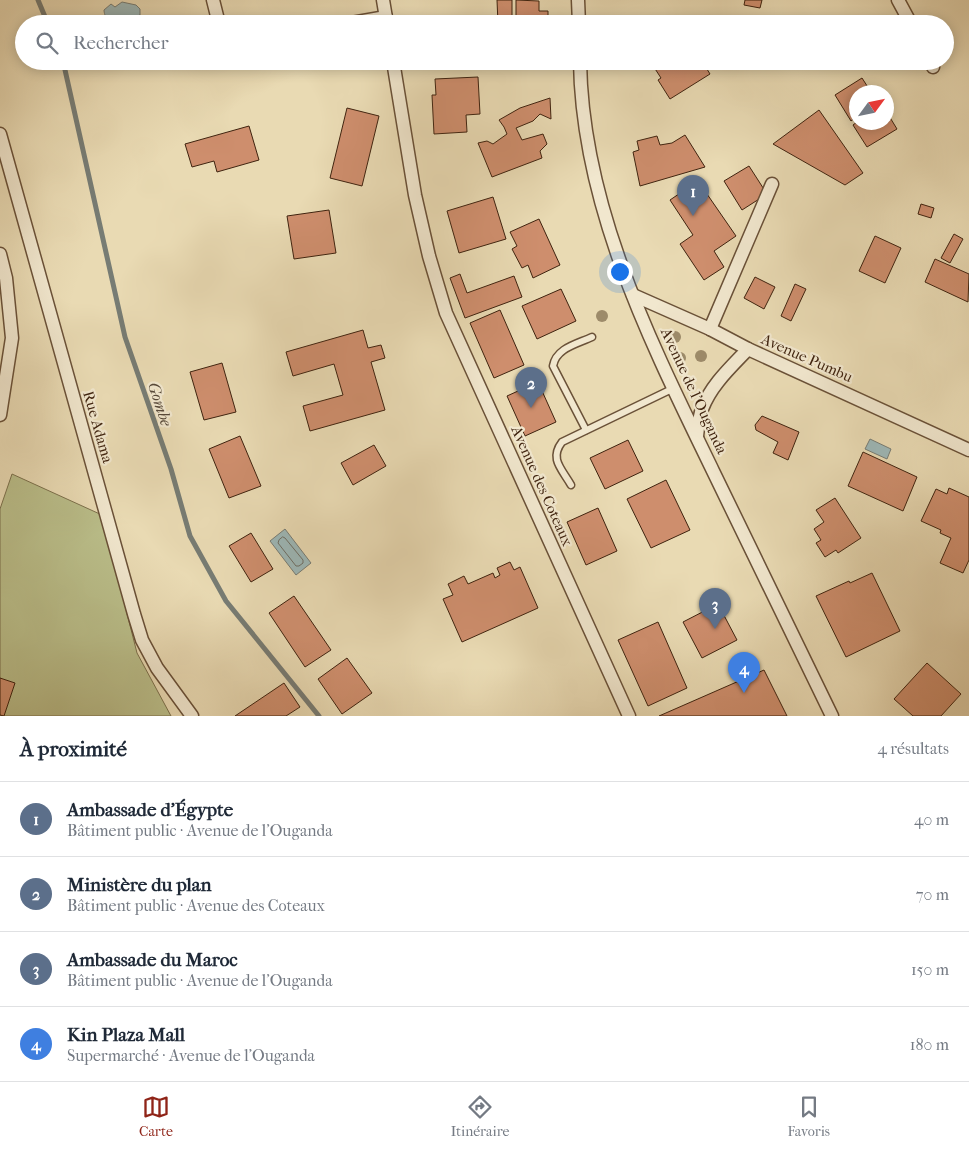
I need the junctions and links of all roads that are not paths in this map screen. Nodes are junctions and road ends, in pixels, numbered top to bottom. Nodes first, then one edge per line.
1 (213, 0) edge
2 (383, 0) edge
3 (578, 0) edge
4 (898, 0) edge
5 (217, 15) edge
6 (385, 15) edge
7 (579, 15) edge
8 (906, 15) edge
9 (394, 70) edge
10 (581, 70) edge
11 (0, 134) edge
12 (772, 184) dead end
13 (0, 254) edge
14 (633, 296) junction
15 (710, 329) junction
16 (592, 337) dead end
17 (748, 349) junction
18 (674, 388) junction
19 (0, 415) edge
20 (586, 430) junction
21 (697, 436) junction
22 (969, 450) edge
23 (572, 485) dead end
24 (192, 716) edge
25 (629, 716) edge
26 (832, 716) edge

1 - 5 street
2 - 6 street
3 - 7 street
4 - 8 street
9 - 25 street, Avenue des Coteaux
10 - 14 street, Avenue de l’Ouganda
11 - 24 street, Rue Adama
12 - 15 street
13 - 19 street
14 - 15 street, Avenue Pumbu
14 - 18 street, Avenue de l’Ouganda
15 - 17 street, Avenue Pumbu
16 - 20 lane
17 - 21 street
17 - 22 street, Avenue Pumbu
18 - 20 lane
18 - 21 street, Avenue de l’Ouganda
20 - 23 lane
21 - 26 street, Avenue de l’Ouganda

